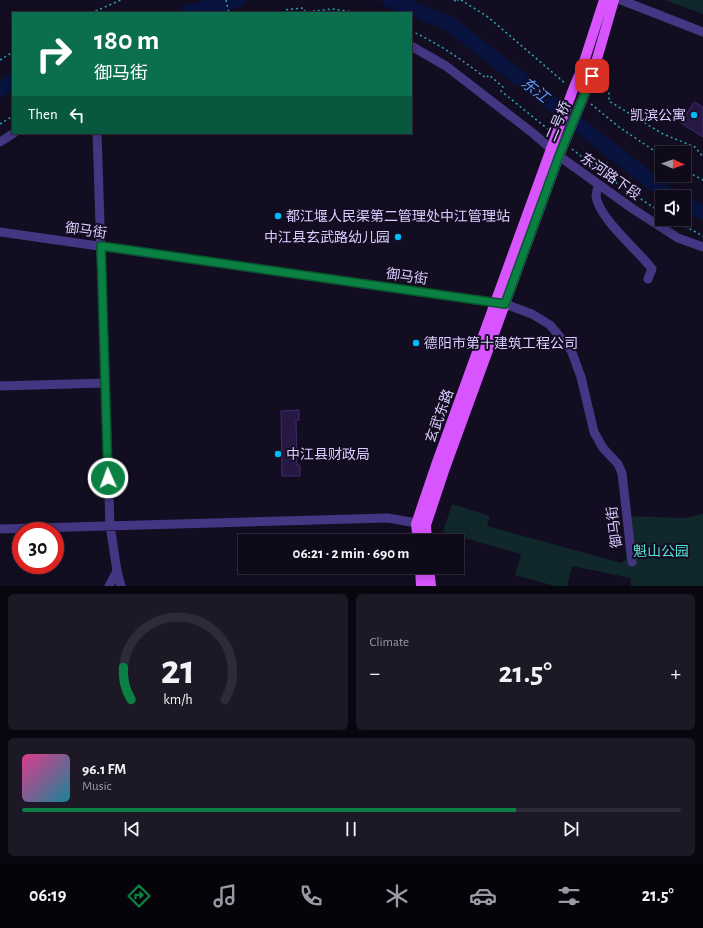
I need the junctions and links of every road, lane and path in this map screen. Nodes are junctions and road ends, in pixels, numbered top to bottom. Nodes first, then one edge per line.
1 (121, 0) edge
2 (226, 0) edge
3 (454, 0) edge
4 (458, 0) edge
5 (462, 0) edge
6 (604, 0) edge
7 (614, 0) edge
8 (621, 0) edge
9 (93, 12) edge
10 (229, 12) edge
11 (284, 12) edge
12 (305, 12) edge
13 (305, 12) edge
14 (353, 12) edge
15 (412, 32) edge
16 (703, 32) edge
17 (412, 47) edge
18 (12, 53) edge
19 (0, 60) edge
20 (592, 75) junction
21 (570, 87) dead end
22 (588, 102) dead end
23 (12, 117) edge
24 (0, 124) edge
25 (550, 131) dead end
26 (12, 134) edge
27 (97, 134) edge
28 (0, 142) edge
29 (569, 146) dead end
30 (655, 151) edge
31 (555, 152) junction
32 (703, 157) edge
33 (691, 174) edge
34 (703, 180) edge
35 (598, 184) junction
36 (655, 208) edge
37 (685, 226) edge
38 (0, 232) edge
39 (703, 236) edge
40 (101, 246) junction
41 (703, 248) edge
42 (648, 279) dead end
43 (501, 303) junction
44 (105, 383) junction
45 (0, 386) edge
46 (421, 524) junction
47 (110, 525) junction
48 (0, 529) edge
49 (419, 534) edge
50 (425, 534) edge
51 (632, 562) dead end
52 (117, 570) junction
53 (420, 574) edge
54 (430, 574) edge
55 (109, 586) edge
56 (121, 586) edge
57 (421, 586) edge
58 (431, 586) edge

1 - 9 path
2 - 10 path
3 - 4 path
5 - 21 path
6 - 31 main road, 二号桥, bridge
7 - 20 main road, 二号桥
8 - 16 street
11 - 12 path
13 - 14 path
15 - 25 path
17 - 31 street, 东河路下段
18 - 19 path
20 - 31 main road, 二号桥, bridge
20 - 32 path
22 - 30 path
23 - 24 path
26 - 28 street
27 - 40 street
29 - 36 path
31 - 35 street, 东河路下段
31 - 43 main road, 玄武东路
33 - 34 path
35 - 41 street, 东河路下段
35 - 42 street
37 - 39 path
38 - 40 street, 御马街
40 - 43 street, 御马街
40 - 44 street
43 - 46 main road, 玄武东路
43 - 51 street, 御马街
44 - 45 street
44 - 47 street
46 - 47 street
46 - 49 main road, 玄武东路
46 - 50 main road, 玄武东路
47 - 48 street
47 - 52 street
52 - 55 street
52 - 56 street
53 - 57 main road
54 - 58 main road

